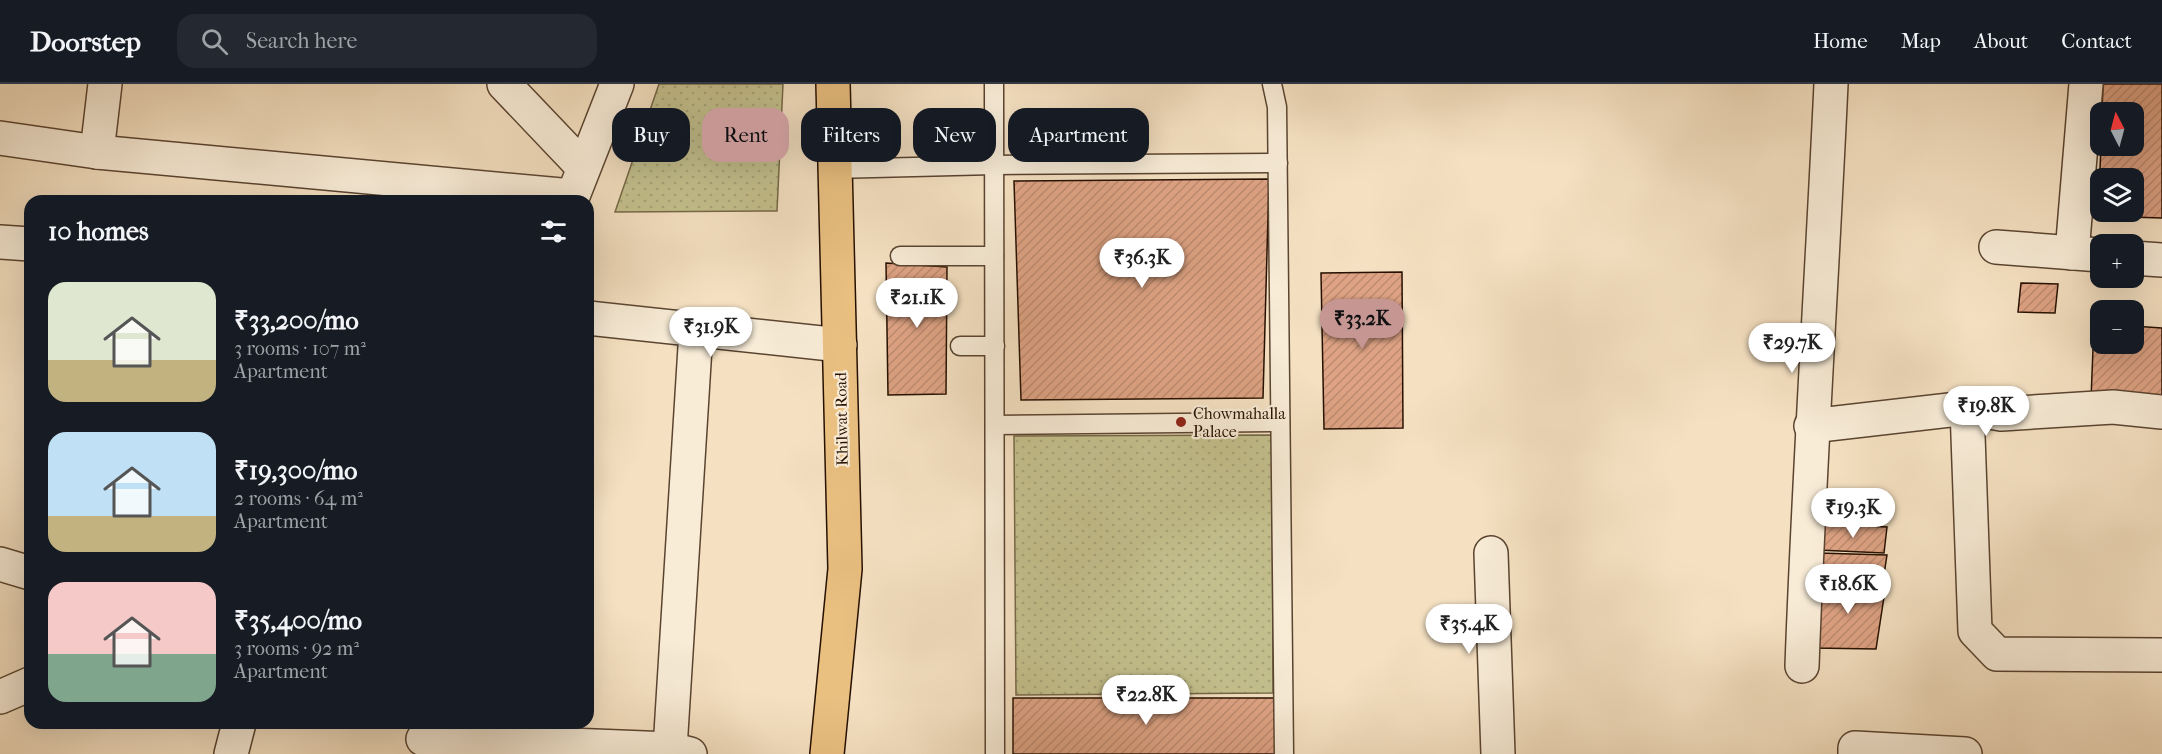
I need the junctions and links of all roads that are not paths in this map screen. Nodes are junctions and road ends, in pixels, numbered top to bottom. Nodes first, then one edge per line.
1 (105, 84) edge
2 (504, 84) edge
3 (617, 84) edge
4 (833, 84) edge
5 (994, 84) edge
6 (1272, 84) edge
7 (1831, 84) edge
8 (2086, 84) edge
9 (0, 138) edge
10 (97, 152) junction
11 (1278, 164) junction
12 (994, 165) junction
13 (833, 169) junction
14 (573, 191) edge
15 (0, 242) edge
16 (24, 244) edge
17 (1996, 247) dead end
18 (2086, 254) edge
19 (900, 256) dead end
20 (994, 256) junction
21 (2144, 259) edge
22 (2162, 260) edge
23 (594, 319) edge
24 (696, 331) junction
25 (840, 345) junction
26 (960, 346) dead end
27 (995, 346) junction
28 (1967, 408) junction
29 (2162, 412) edge
30 (1280, 422) junction
31 (996, 425) junction
32 (1811, 426) junction
33 (1491, 553) dead end
34 (0, 564) edge
35 (24, 571) edge
36 (2162, 655) edge
37 (1802, 666) dead end
38 (24, 687) edge
39 (0, 697) edge
40 (237, 729) edge
41 (424, 739) edge
42 (680, 752) edge
43 (231, 754) edge
44 (827, 754) edge
45 (995, 754) edge
46 (1284, 754) edge
47 (1498, 754) edge
48 (1855, 754) edge
49 (1973, 754) edge

1 - 10 street
2 - 14 street
3 - 14 street
4 - 13 main road, Khilwat Road
5 - 12 lane
6 - 11 lane
7 - 32 street
8 - 18 street
9 - 10 street
10 - 14 street
11 - 12 lane
11 - 30 lane
12 - 13 lane
12 - 20 lane
13 - 25 main road, Khilwat Road
15 - 16 street
17 - 18 street
19 - 20 lane
20 - 27 lane
21 - 22 street
23 - 24 street
24 - 25 street
24 - 42 street
25 - 44 main road, Khilwat Road
26 - 27 lane
27 - 31 lane
28 - 29 street
28 - 32 street
28 - 36 street
30 - 31 lane
30 - 46 lane
31 - 45 lane
32 - 37 street
33 - 47 street
34 - 35 street
38 - 39 street
40 - 43 street
41 - 42 street
48 - 49 street

